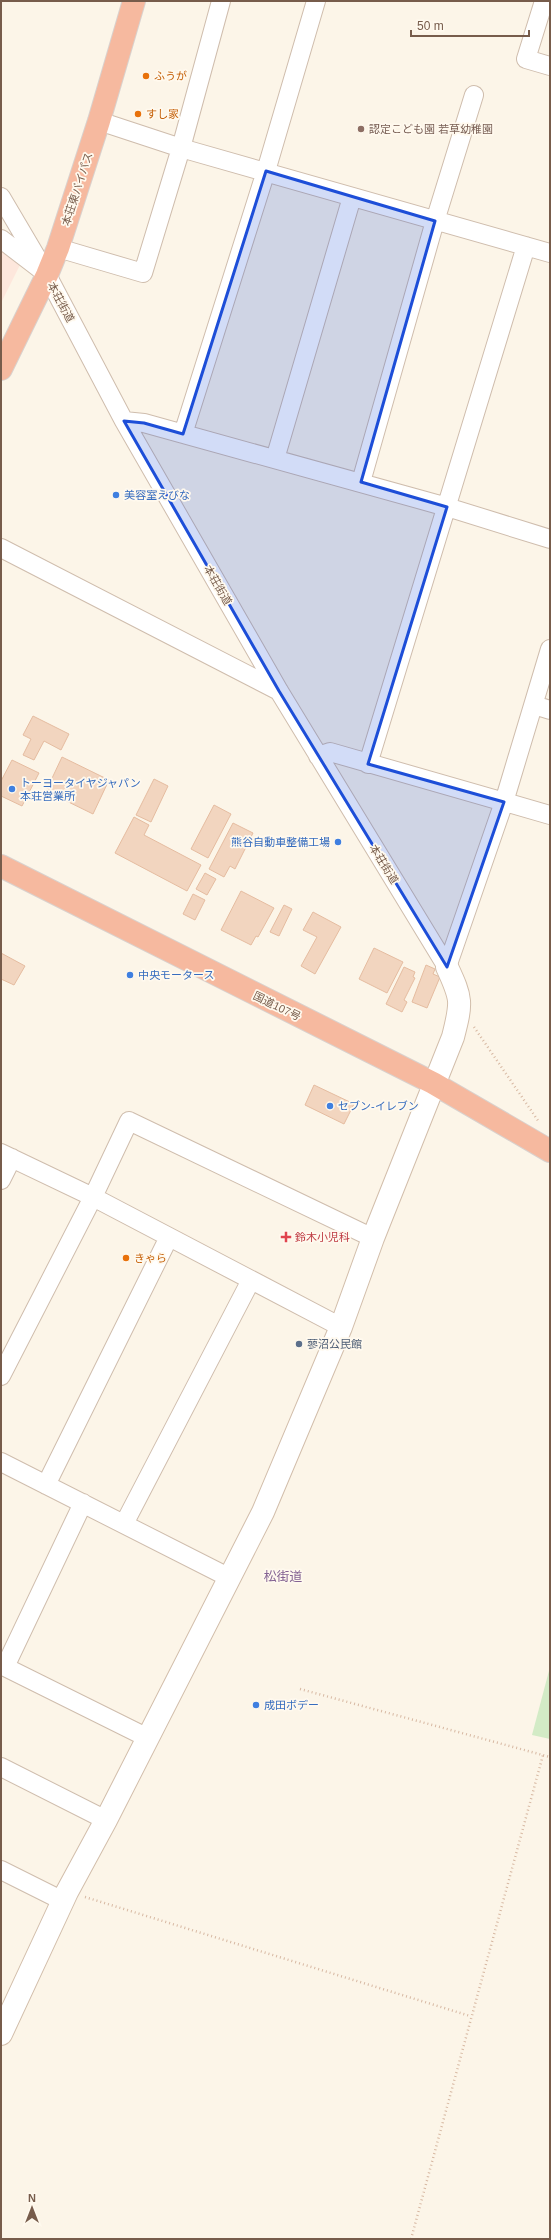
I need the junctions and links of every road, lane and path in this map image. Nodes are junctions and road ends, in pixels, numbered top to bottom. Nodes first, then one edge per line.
1 (134, 1) edge
2 (221, 1) edge
3 (316, 1) edge
4 (544, 1) edge
5 (550, 66) edge
6 (474, 95) dead end
7 (100, 121) junction
8 (182, 148) junction
9 (266, 171) junction
10 (1, 197) edge
11 (352, 197) junction
12 (435, 221) junction
13 (1, 240) edge
14 (526, 246) junction
15 (58, 248) junction
16 (550, 253) edge
17 (47, 275) junction
18 (1, 369) edge
19 (124, 421) junction
20 (183, 434) junction
21 (275, 459) junction
22 (361, 482) junction
23 (447, 507) junction
24 (550, 539) edge
25 (1, 548) edge
26 (550, 649) edge
27 (279, 692) junction
28 (542, 707) edge
29 (318, 756) junction
30 (368, 764) junction
31 (504, 802) junction
32 (550, 815) edge
33 (1, 866) edge
34 (447, 967) junction
35 (461, 1007) junction
36 (433, 1083) junction
37 (542, 1127) dead end
38 (550, 1151) edge
39 (6, 1156) edge
40 (1, 1180) edge
41 (93, 1197) junction
42 (169, 1237) junction
43 (373, 1238) junction
44 (251, 1280) junction
45 (341, 1327) junction
46 (1, 1376) edge
47 (2, 1465) edge
48 (46, 1485) junction
49 (82, 1503) junction
50 (124, 1524) junction
51 (230, 1578) junction
52 (300, 1689) dead end
53 (148, 1738) junction
54 (543, 1755) junction
55 (550, 1757) edge
56 (1, 1767) edge
57 (106, 1820) junction
58 (1, 1870) edge
59 (65, 1896) junction
60 (470, 2016) junction
61 (1, 2034) edge
62 (411, 2239) edge

1 - 7 highway, 本荘東バイパス
2 - 8 street
3 - 9 street
4 - 5 street
6 - 12 street
7 - 8 street
7 - 15 highway, 本荘東バイパス
8 - 9 street
8 - 15 street
9 - 11 street
9 - 20 street
10 - 17 street, 本荘街道
11 - 12 street
11 - 21 street
12 - 14 street
12 - 22 street
13 - 17 street
14 - 16 street
14 - 23 street
15 - 17 highway, 本荘東バイパス
17 - 18 highway, 本荘東バイパス
17 - 19 street, 本荘街道
19 - 20 street
19 - 27 street, 本荘街道
20 - 21 street
21 - 22 street
22 - 23 street
23 - 24 street
23 - 30 street
25 - 27 street
26 - 28 street
27 - 29 street, 本荘街道
28 - 31 street
29 - 30 street
29 - 34 street, 本荘街道
30 - 31 street
31 - 32 street
31 - 34 street
33 - 36 highway, 国道107号
34 - 35 street
35 - 36 street
35 - 37 path
36 - 38 highway, 国道107号
36 - 43 street
39 - 40 street
39 - 41 street
41 - 42 street
41 - 43 street
41 - 46 street
42 - 44 street
42 - 48 street
43 - 45 street
44 - 45 street
44 - 50 street
45 - 51 street
47 - 48 street
48 - 49 street
49 - 50 street
49 - 53 street
50 - 51 street
51 - 53 street
52 - 54 path
53 - 57 street
54 - 55 path
54 - 60 path
56 - 57 street
57 - 59 street
58 - 59 street
59 - 60 path
59 - 61 street
60 - 62 path

